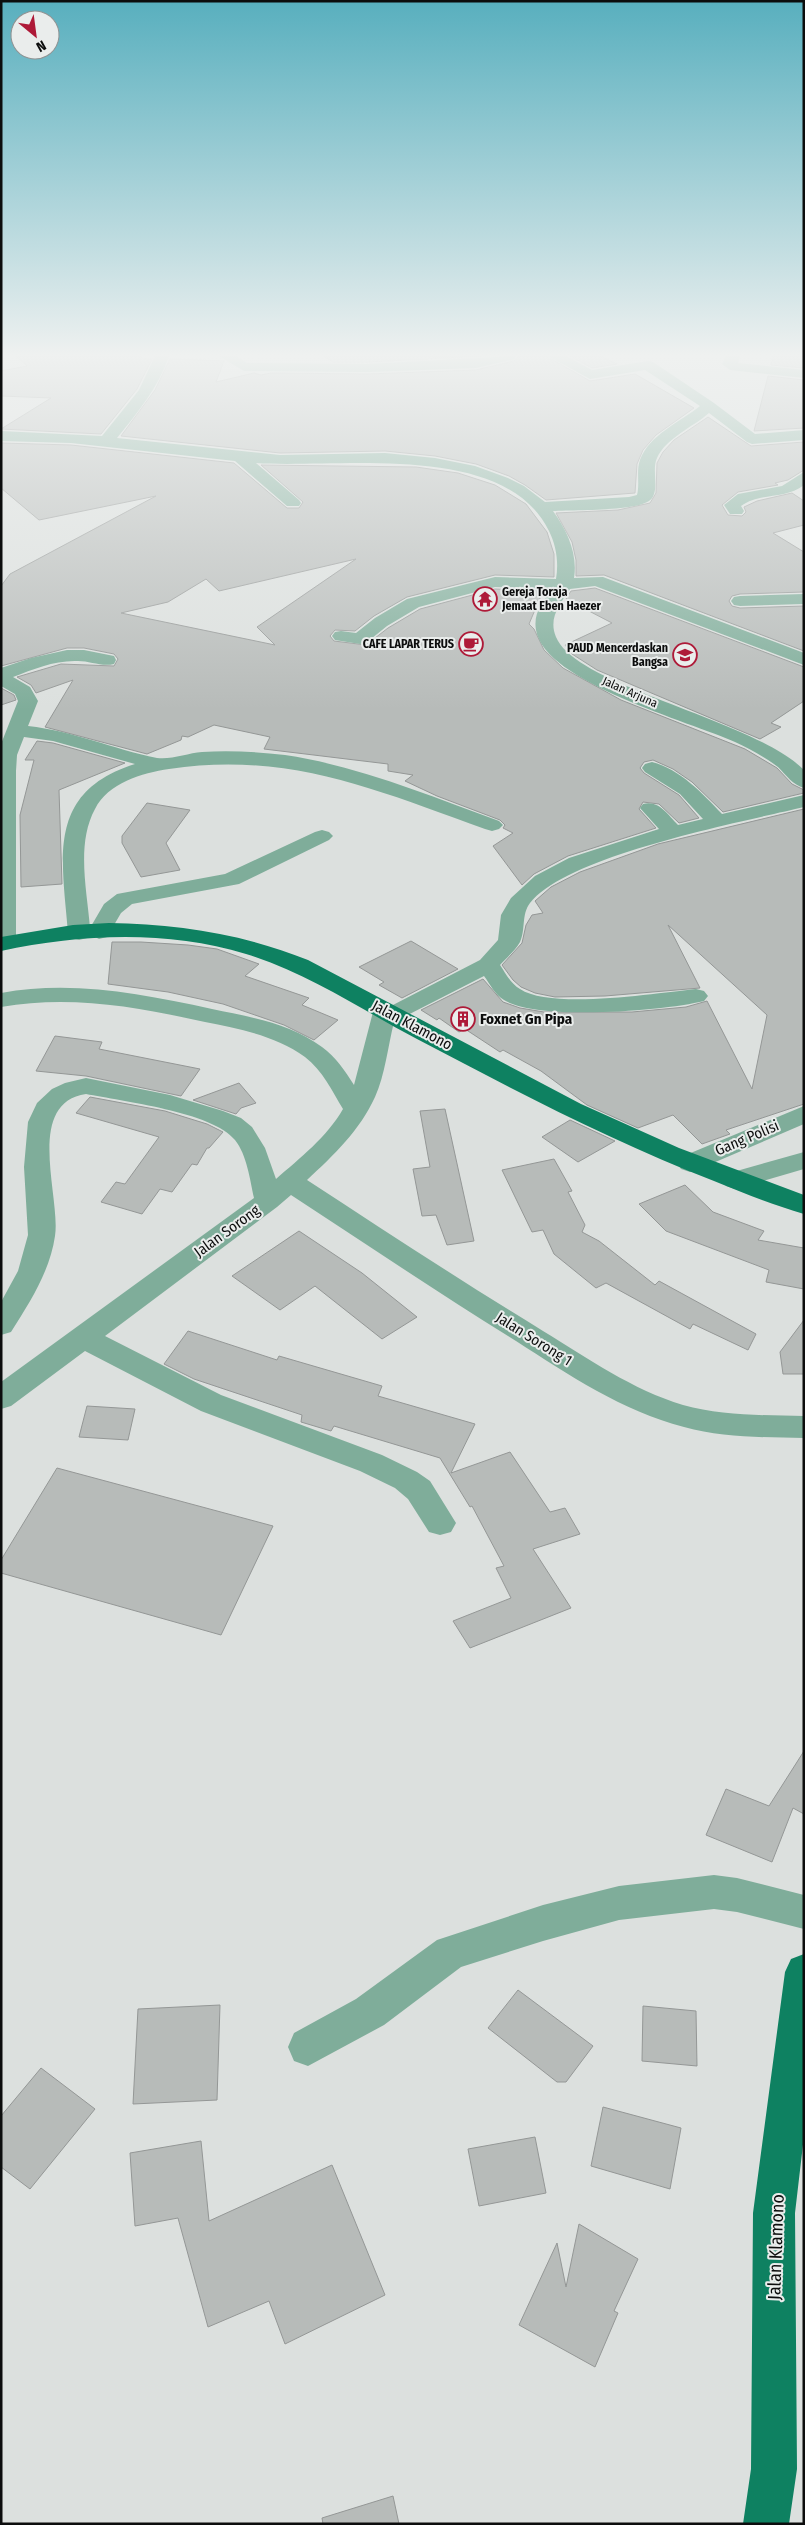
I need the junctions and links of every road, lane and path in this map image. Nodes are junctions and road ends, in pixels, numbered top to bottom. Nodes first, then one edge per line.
1 (259, 474) edge
2 (474, 474) edge
3 (647, 474) edge
4 (804, 477) edge
5 (293, 502) dead end
6 (542, 507) junction
7 (736, 511) dead end
8 (564, 584) junction
9 (804, 599) edge
10 (740, 601) dead end
11 (341, 636) dead end
12 (804, 659) edge
13 (107, 660) dead end
14 (1, 676) edge
15 (16, 730) junction
16 (158, 765) junction
17 (652, 768) dead end
18 (804, 782) edge
19 (804, 802) edge
20 (650, 808) dead end
21 (717, 821) junction
22 (492, 824) dead end
23 (673, 832) junction
24 (322, 836) dead end
25 (89, 932) junction
26 (3, 944) edge
27 (488, 964) junction
28 (696, 996) dead end
29 (1, 1000) edge
30 (389, 1013) junction
31 (356, 1110) junction
32 (804, 1114) edge
33 (804, 1160) edge
34 (690, 1162) junction
35 (735, 1180) junction
36 (291, 1182) junction
37 (268, 1201) junction
38 (804, 1205) edge
39 (1, 1325) edge
40 (83, 1337) junction
41 (1, 1398) edge
42 (804, 1427) edge
43 (440, 1523) dead end
44 (804, 1912) edge
45 (804, 1972) edge
46 (308, 2047) dead end
47 (766, 2524) edge

1 - 5 street
2 - 6 street
3 - 6 street
4 - 7 street
6 - 8 street
8 - 11 street
8 - 12 street
8 - 18 street, Jalan Arjuna
9 - 10 street
13 - 14 street
14 - 15 street
15 - 16 street
15 - 26 street
16 - 22 street
16 - 25 street
17 - 21 street
19 - 21 street
20 - 23 street
21 - 23 street
23 - 27 street
24 - 25 street
25 - 26 main road, Jalan Klamono
25 - 30 main road, Jalan Klamono
27 - 28 street
27 - 30 street
29 - 31 street
30 - 31 street, Jalan Sorong
30 - 34 main road, Jalan Klamono
31 - 36 street, Jalan Sorong
32 - 34 street, Gang Polisi
33 - 35 street
34 - 35 main road, Jalan Klamono
35 - 38 main road, Jalan Klamono
36 - 37 street, Jalan Sorong
36 - 42 street, Jalan Sorong 1
37 - 39 street
37 - 40 street, Jalan Sorong
40 - 41 street, Jalan Sorong
40 - 43 street
44 - 46 street
45 - 47 main road, Jalan Klamono

